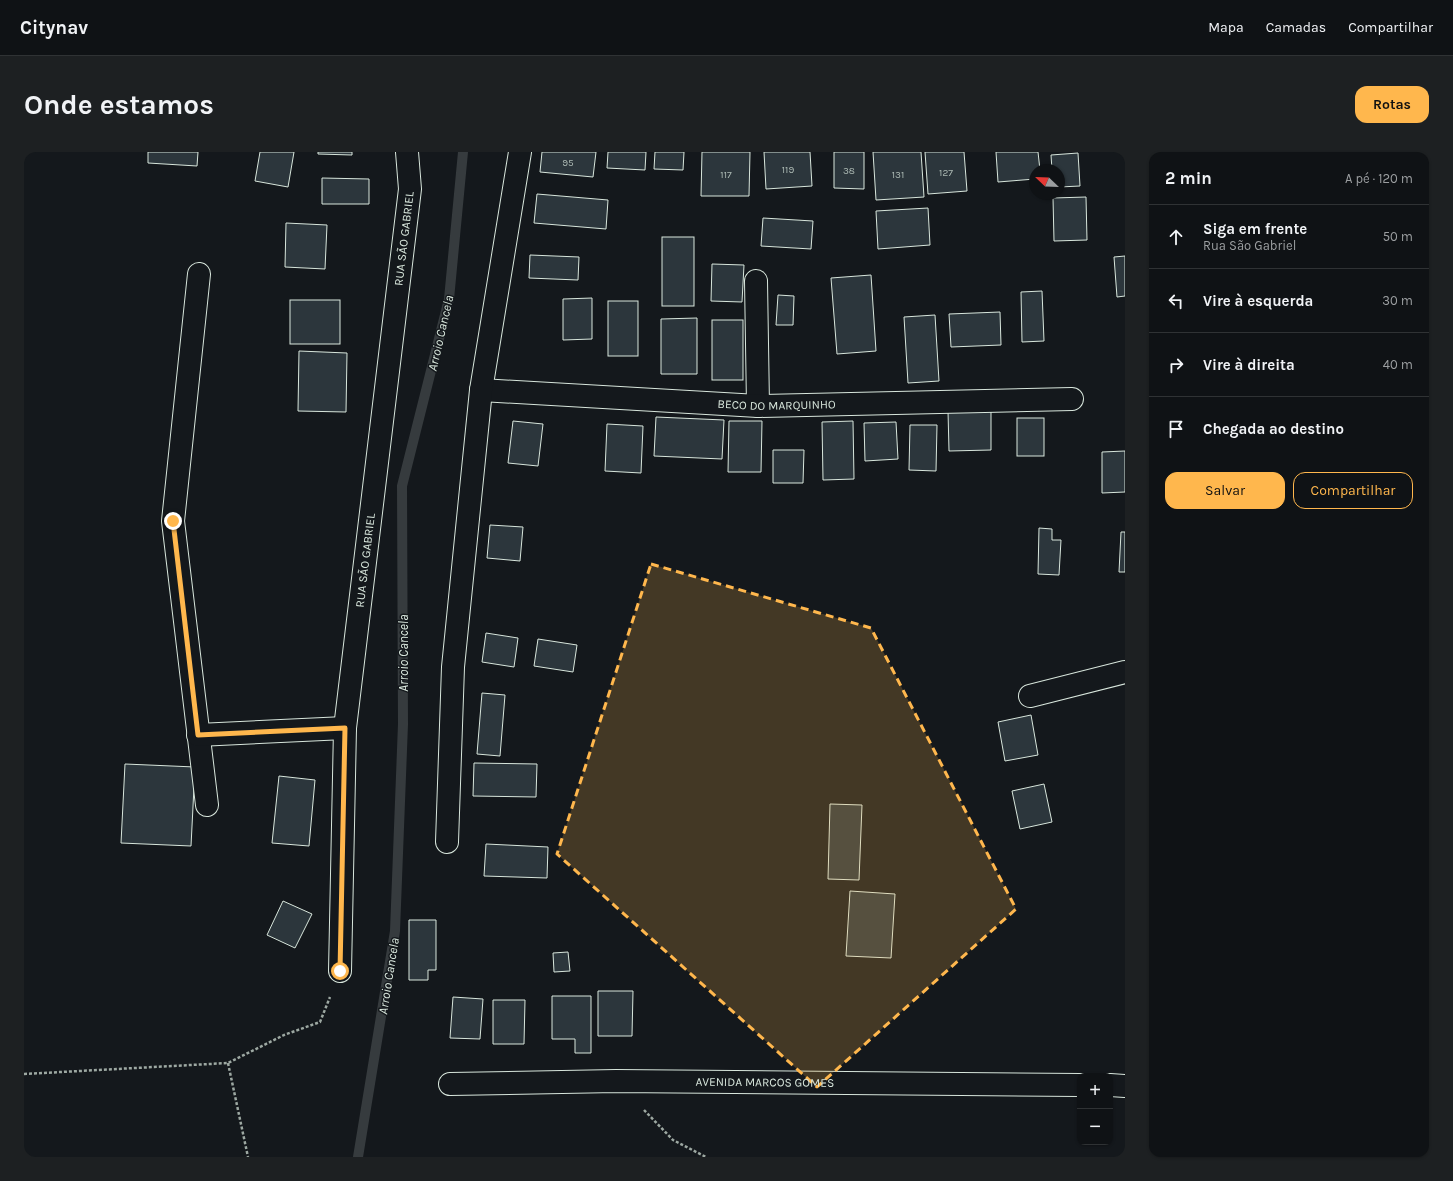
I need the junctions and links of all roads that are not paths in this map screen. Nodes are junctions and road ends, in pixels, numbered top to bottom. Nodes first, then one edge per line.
1 (407, 152) edge
2 (520, 152) edge
3 (199, 274) dead end
4 (756, 281) dead end
5 (481, 390) junction
6 (1072, 399) dead end
7 (758, 406) junction
8 (1125, 672) edge
9 (1030, 696) dead end
10 (345, 728) junction
11 (198, 735) junction
12 (207, 805) dead end
13 (447, 842) dead end
14 (340, 971) road end
15 (450, 1084) dead end
16 (1077, 1085) edge
17 (1113, 1086) edge
18 (1125, 1086) edge

1 - 10 street, RUA SÃO GABRIEL
2 - 5 street
3 - 11 street
4 - 7 street
5 - 7 street, BECO DO MARQUINHO
5 - 13 street
6 - 7 street, BECO DO MARQUINHO
8 - 9 street
10 - 11 street
10 - 14 street, RUA SÃO GABRIEL
11 - 12 street
15 - 16 street, AVENIDA MARCOS GOMES
17 - 18 street

